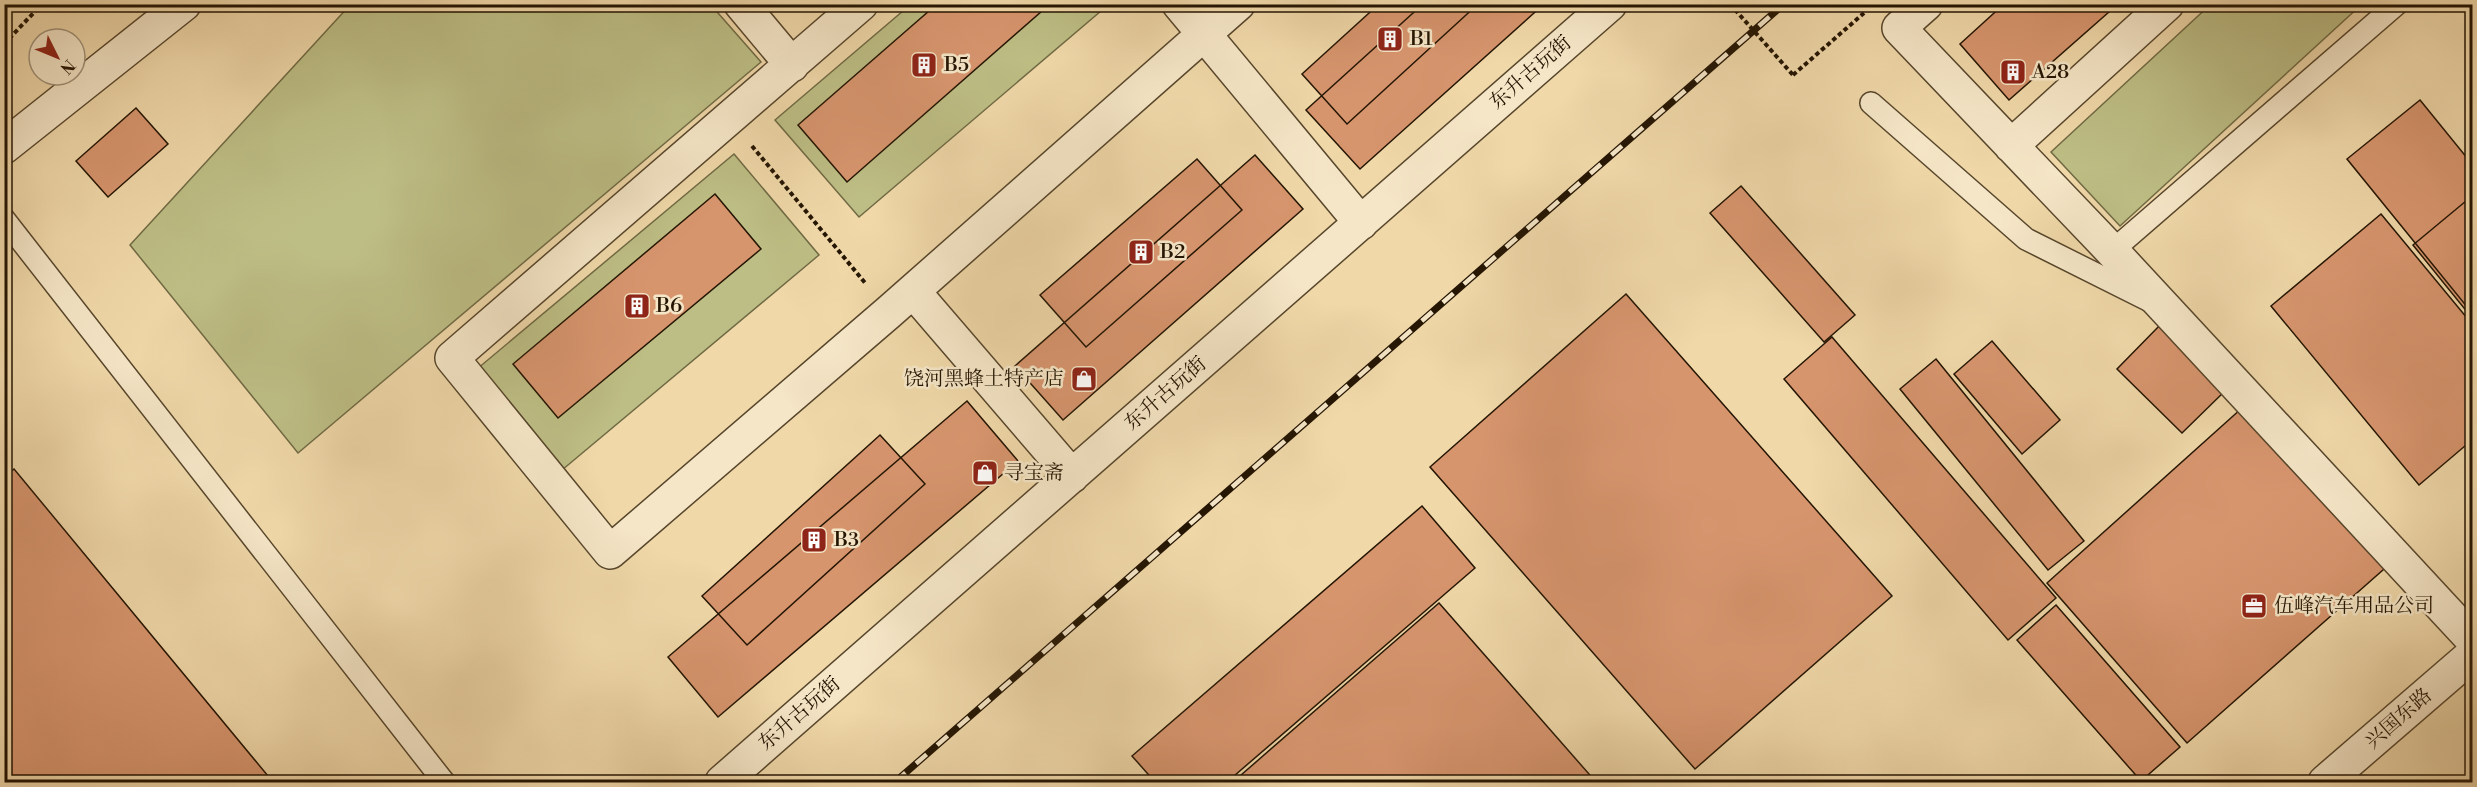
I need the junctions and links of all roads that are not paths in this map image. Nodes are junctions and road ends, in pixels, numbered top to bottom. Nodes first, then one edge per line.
1 (184, 4) edge
2 (741, 4) edge
3 (861, 4) edge
4 (1179, 4) edge
5 (1238, 4) edge
6 (1610, 4) edge
7 (1926, 4) edge
8 (2167, 4) edge
9 (2397, 4) edge
10 (1204, 35) junction
11 (792, 64) junction
12 (1871, 103) dead end
13 (2011, 146) junction
14 (4, 147) edge
15 (4, 219) edge
16 (1361, 223) junction
17 (2112, 251) junction
18 (901, 302) junction
19 (2166, 309) junction
20 (1072, 476) junction
21 (2472, 639) edge
22 (2472, 655) edge
23 (444, 783) edge
24 (722, 783) edge
25 (2325, 783) edge

1 - 14 street
2 - 11 street
3 - 11 street
4 - 10 street
5 - 10 street
6 - 16 street, 东升古玩街
7 - 13 street
8 - 13 street
9 - 17 lane
10 - 16 street
10 - 18 street
11 - 18 street
12 - 19 lane
13 - 17 street
15 - 23 lane
16 - 20 street, 东升古玩街
17 - 19 street
18 - 20 street
19 - 21 street
20 - 24 street, 东升古玩街
22 - 25 street, 兴国东路

